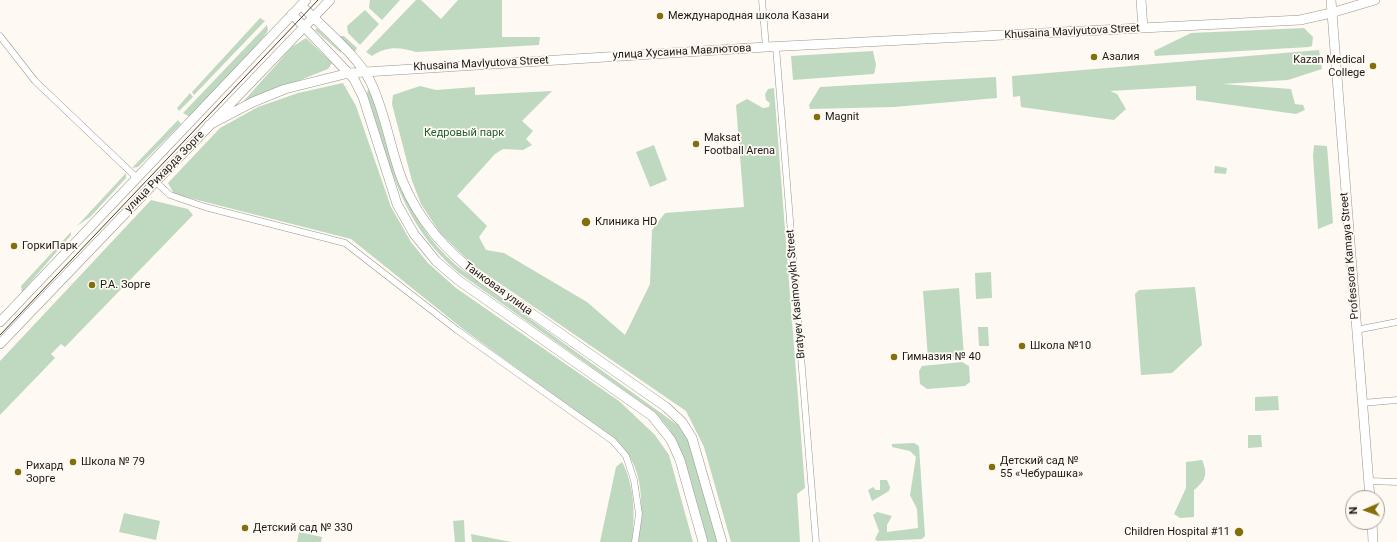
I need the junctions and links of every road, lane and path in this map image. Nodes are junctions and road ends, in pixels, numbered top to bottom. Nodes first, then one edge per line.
1 (330, 0) edge
2 (762, 0) edge
3 (1141, 0) edge
4 (1330, 0) edge
5 (1375, 0) edge
6 (303, 3) edge
7 (292, 14) junction
8 (1331, 14) junction
9 (313, 17) junction
10 (305, 26) junction
11 (1143, 28) junction
12 (0, 36) edge
13 (766, 47) junction
14 (776, 47) junction
15 (365, 71) junction
16 (349, 72) junction
17 (209, 126) junction
18 (137, 178) junction
19 (156, 182) junction
20 (0, 322) edge
21 (1397, 322) edge
22 (1356, 330) junction
23 (0, 344) edge
24 (1397, 400) edge
25 (1362, 403) junction
26 (1369, 481) junction
27 (1397, 482) edge
28 (1370, 490) edge
29 (1372, 530) edge
30 (635, 542) edge
31 (703, 542) edge
32 (722, 542) edge
33 (816, 542) edge
34 (1373, 542) edge

1 - 9 main road, улица Рихарда Зорге
2 - 13 street
3 - 11 main road
4 - 8 main road, Professora Kamaya Street
5 - 8 main road, Khusaina Mavlyutova Street
6 - 7 main road, улица Рихарда Зорге
6 - 9 main road, Танковая улица
7 - 10 main road, Танковая улица
7 - 18 main road, улица Рихарда Зорге
8 - 11 main road, Khusaina Mavlyutova Street
8 - 22 main road, Professora Kamaya Street
9 - 10 main road, улица Рихарда Зорге
9 - 15 main road, Танковая улица
10 - 16 main road, Танковая улица
10 - 17 main road, улица Рихарда Зорге
11 - 14 main road, Khusaina Mavlyutova Street
12 - 18 street
13 - 14 main road, Khusaina Mavlyutova Street
13 - 15 main road, Khusaina Mavlyutova Street
14 - 33 street, Bratyev Kasimovykh Street
15 - 16 main road
15 - 32 main road, Танковая улица
16 - 17 main road
16 - 31 main road, Танковая улица
17 - 19 main road, улица Рихарда Зорге
18 - 20 main road, улица Рихарда Зорге
19 - 23 main road, улица Рихарда Зорге
19 - 30 street
21 - 22 street
22 - 25 main road, Professora Kamaya Street
24 - 25 street
25 - 26 main road, Professora Kamaya Street
26 - 27 street
26 - 28 main road, Professora Kamaya Street
29 - 34 main road

